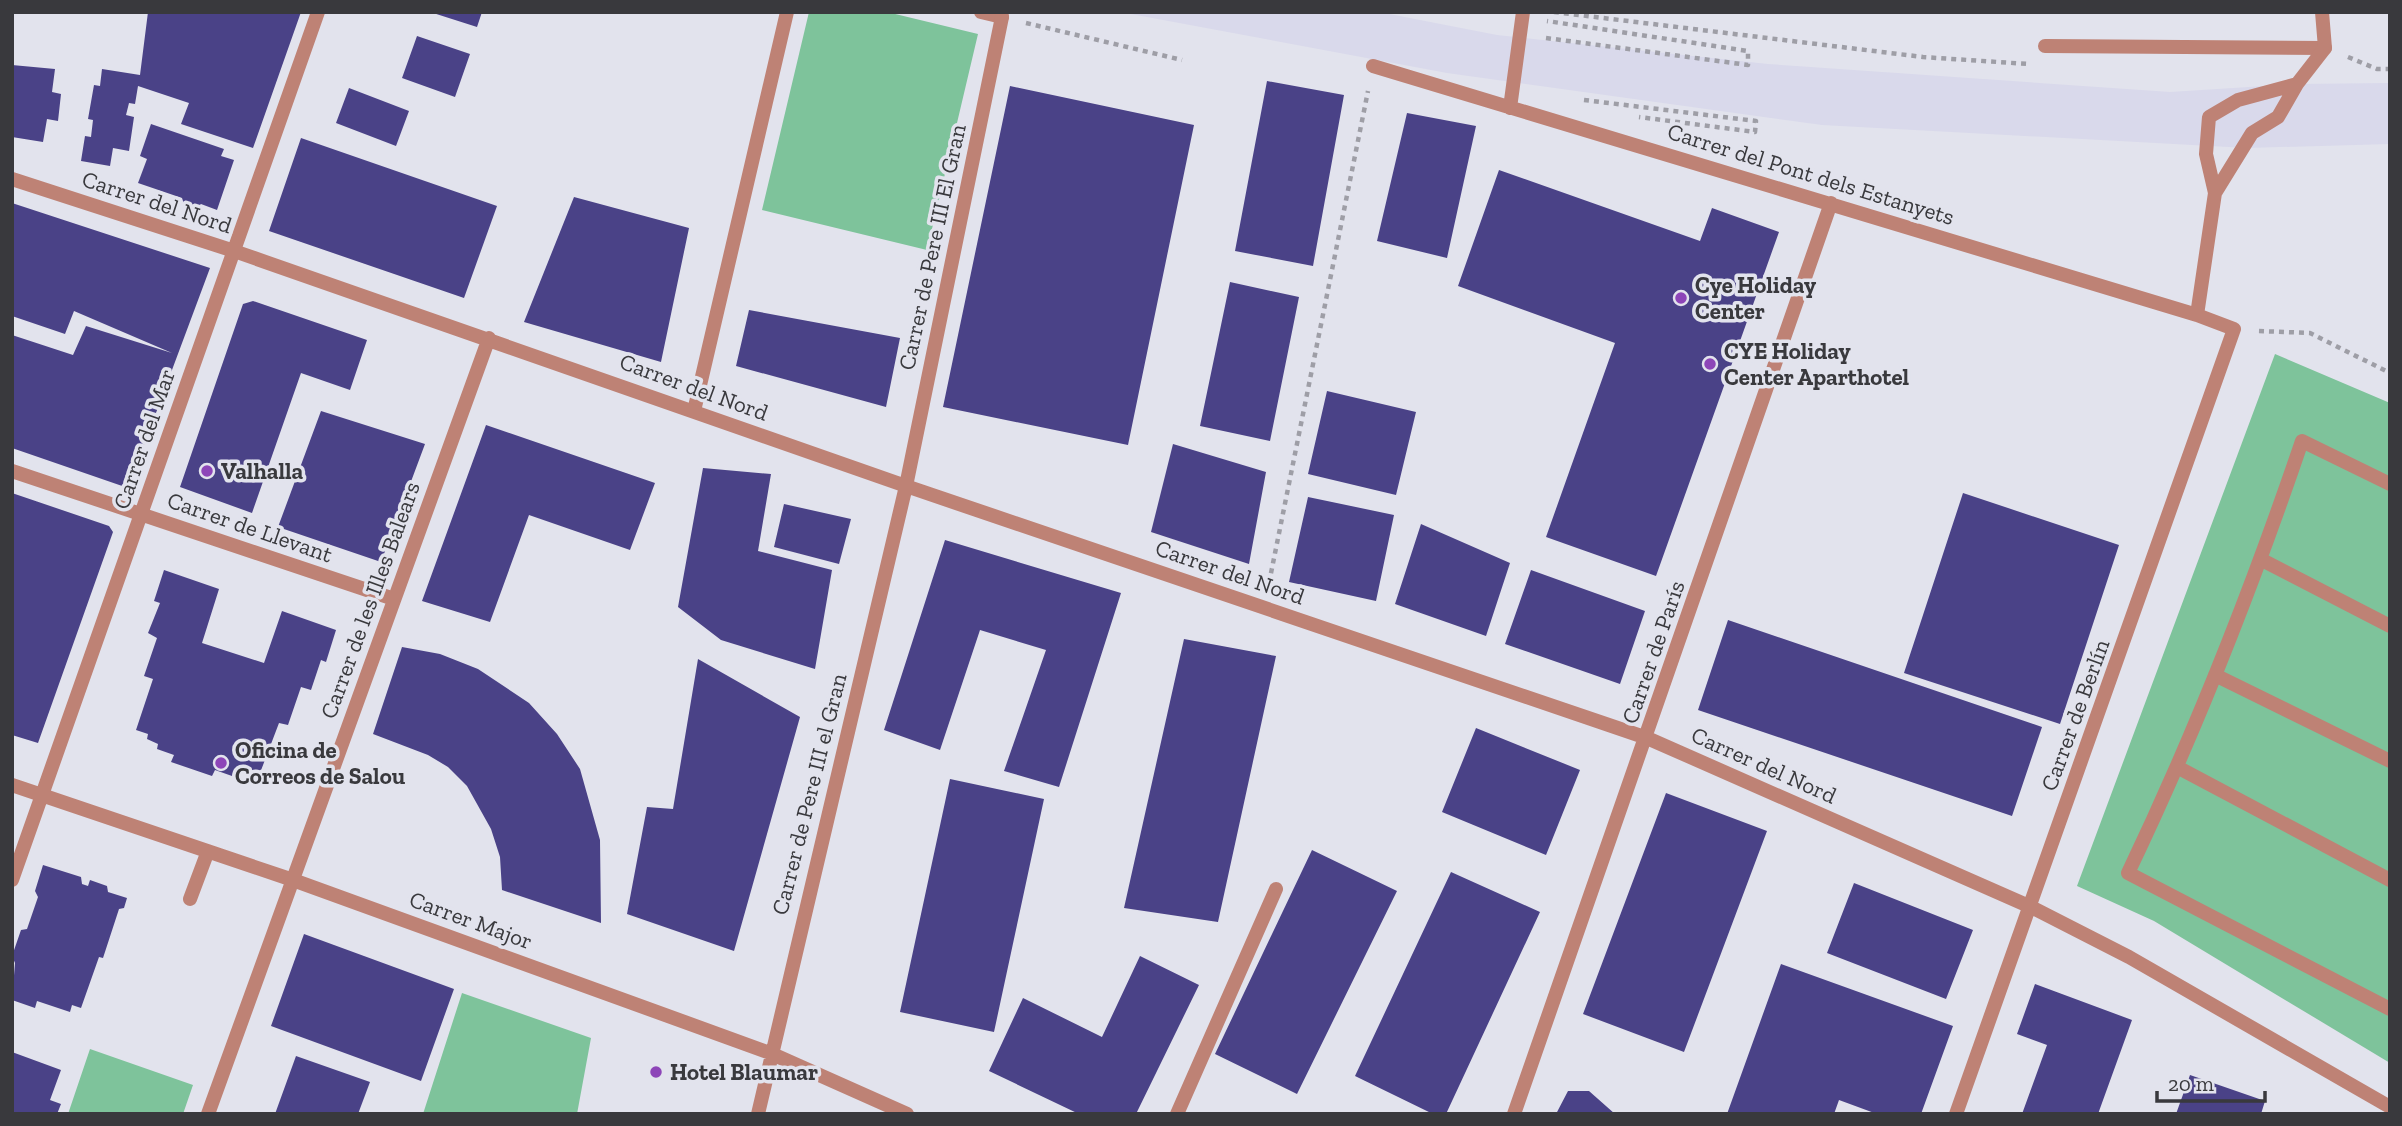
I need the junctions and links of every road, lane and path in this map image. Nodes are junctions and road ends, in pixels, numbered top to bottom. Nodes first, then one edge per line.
1 (318, 12) edge
2 (787, 12) edge
3 (981, 12) edge
4 (1523, 12) edge
5 (1554, 12) edge
6 (2322, 12) edge
7 (1002, 17) junction
8 (1538, 20) dead end
9 (1538, 37) dead end
10 (2045, 46) dead end
11 (2325, 48) junction
12 (1182, 60) dead end
13 (2030, 64) dead end
14 (1373, 66) joint
15 (2390, 69) edge
16 (2297, 84) junction
17 (1571, 99) dead end
18 (1510, 108) junction
19 (1634, 116) dead end
20 (12, 179) edge
21 (2215, 193) junction
22 (1832, 203) junction
23 (234, 251) junction
24 (2197, 315) junction
25 (2234, 329) junction
26 (489, 338) junction
27 (2390, 373) edge
28 (694, 411) junction
29 (12, 471) edge
30 (2390, 484) edge
31 (906, 486) junction
32 (141, 514) junction
33 (2262, 560) junction
34 (394, 599) junction
35 (1264, 608) junction
36 (2390, 626) edge
37 (2215, 674) junction
38 (1647, 738) junction
39 (2390, 761) edge
40 (2179, 768) junction
41 (12, 785) edge
42 (42, 795) junction
43 (208, 851) junction
44 (12, 880) edge
45 (293, 880) junction
46 (2390, 880) edge
47 (1276, 889) dead end
48 (190, 899) dead end
49 (2031, 907) junction
50 (2390, 1009) edge
51 (770, 1053) junction
52 (2390, 1107) edge
53 (208, 1114) edge
54 (758, 1114) edge
55 (907, 1114) edge
56 (1177, 1114) edge
57 (1514, 1114) edge
58 (1956, 1114) edge

1 - 23 street, Carrer del Mar
2 - 28 street
3 - 7 street
4 - 18 street
5 - 13 path
6 - 11 street
7 - 12 path
7 - 31 street, Carrer de Pere III El Gran
8 - 9 path
10 - 11 street
11 - 15 path
11 - 16 street
14 - 18 street, Carrer del Pont dels Estanyets
14 - 35 path
16 - 21 street
16 - 21 street
17 - 19 path
18 - 22 street, Carrer del Pont dels Estanyets
20 - 23 street, Carrer del Nord
21 - 24 street
22 - 24 street, Carrer del Pont dels Estanyets
22 - 38 street, Carrer de París
23 - 26 street, Carrer del Nord
23 - 32 street, Carrer del Mar
24 - 25 street, Carrer del Pont dels Estanyets
25 - 27 path
25 - 49 street, Carrer de Berlín
26 - 28 street, Carrer del Nord
26 - 34 street, Carrer de les Illes Balears
28 - 31 street, Carrer del Nord
29 - 32 street, Carrer de Llevant
30 - 33 street
31 - 35 street, Carrer del Nord
31 - 51 street, Carrer de Pere III el Gran
32 - 34 street, Carrer de Llevant
32 - 42 street, Carrer del Mar
33 - 36 street
33 - 37 street
34 - 45 street, Carrer de les Illes Balears
35 - 38 street, Carrer del Nord
37 - 39 street
37 - 40 street
38 - 49 street, Carrer del Nord
38 - 57 street, Carrer de París
40 - 46 street
40 - 50 street
41 - 42 street, Carrer Major
42 - 43 street, Carrer Major
42 - 44 street, Carrer del Mar
43 - 45 street, Carrer Major
43 - 48 street
45 - 51 street, Carrer Major
45 - 53 street, Carrer de les Illes Balears
47 - 56 street
49 - 52 street, Carrer del Nord
49 - 58 street, Carrer de Berlín
51 - 54 street, Carrer de Pere III el Gran
51 - 55 street, Carrer Major

